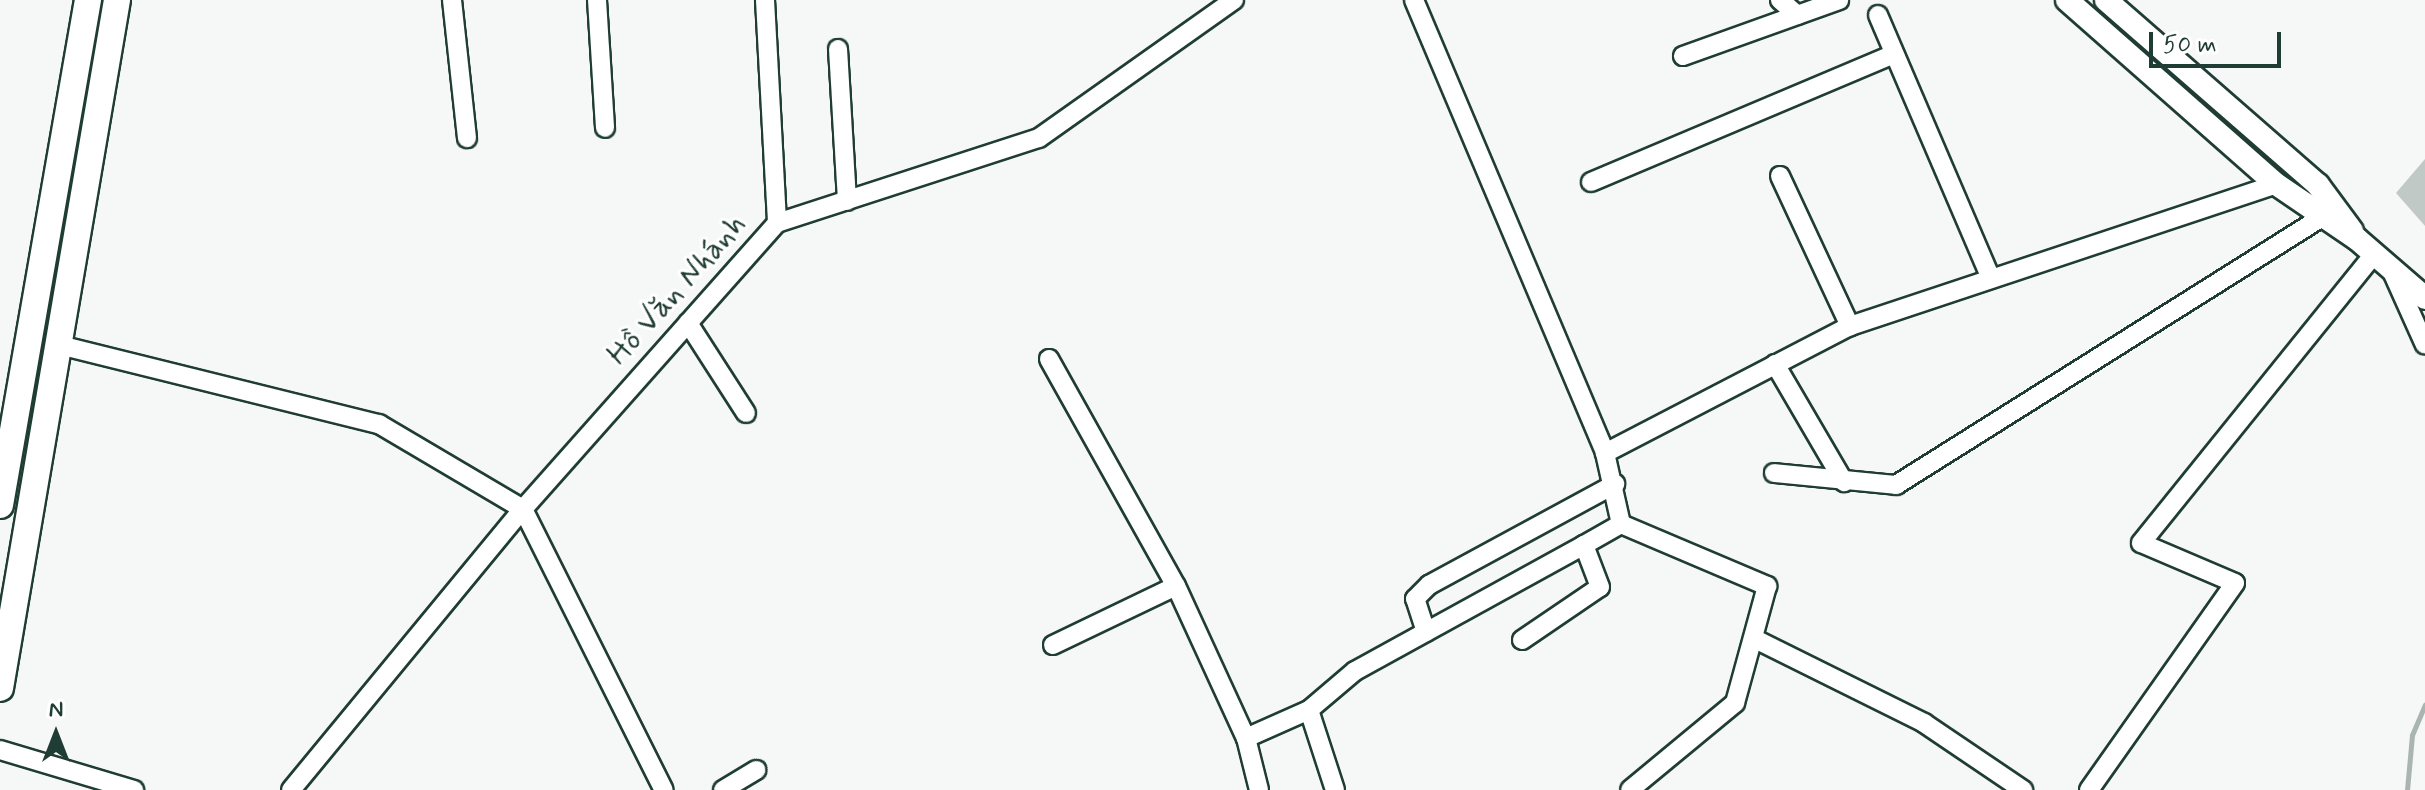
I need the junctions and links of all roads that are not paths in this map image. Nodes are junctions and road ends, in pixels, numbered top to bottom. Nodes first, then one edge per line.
1 (88, 0) edge
2 (117, 0) edge
3 (452, 0) edge
4 (597, 0) edge
5 (765, 0) edge
6 (1234, 0) edge
7 (1414, 0) edge
8 (1780, 0) edge
9 (1839, 0) edge
10 (2067, 0) edge
11 (2106, 0) edge
12 (1797, 15) junction
13 (1878, 15) dead end
14 (838, 49) dead end
15 (1894, 54) junction
16 (1683, 56) dead end
17 (605, 128) dead end
18 (467, 138) dead end
19 (1780, 176) dead end
20 (1591, 182) dead end
21 (2276, 184) junction
22 (847, 201) junction
23 (2322, 217) junction
24 (777, 223) junction
25 (2374, 253) junction
26 (1991, 279) junction
27 (2425, 298) edge
28 (688, 323) junction
29 (1850, 326) junction
30 (59, 345) junction
31 (2425, 345) edge
32 (1049, 359) dead end
33 (1775, 364) junction
34 (746, 413) dead end
35 (1605, 453) junction
36 (1774, 473) dead end
37 (1844, 482) junction
38 (1615, 484) junction
39 (0, 505) edge
40 (523, 509) junction
41 (1621, 524) junction
42 (1584, 545) junction
43 (1176, 586) junction
44 (1426, 632) junction
45 (1755, 639) junction
46 (1522, 640) dead end
47 (1053, 645) dead end
48 (0, 688) edge
49 (1309, 710) junction
50 (1246, 738) junction
51 (0, 750) edge
52 (756, 770) dead end
53 (134, 790) edge
54 (291, 790) edge
55 (664, 790) edge
56 (723, 790) edge
57 (1257, 790) edge
58 (1335, 790) edge
59 (1630, 790) edge
60 (2023, 790) edge
61 (2089, 790) edge

1 - 39 highway
2 - 30 highway
3 - 18 street
4 - 17 street
5 - 24 street
6 - 22 street, Hồ Văn Nhánh
7 - 35 street
8 - 12 street
9 - 12 street
10 - 21 main road
11 - 25 main road
12 - 16 street
13 - 15 street
14 - 22 street
15 - 20 street
15 - 26 street
19 - 29 street
21 - 23 main road
21 - 26 street
22 - 24 street, Hồ Văn Nhánh
23 - 25 main road
23 - 37 street
24 - 28 street, Hồ Văn Nhánh
25 - 27 main road
25 - 31 street
25 - 61 street
26 - 29 street
28 - 34 street
28 - 40 street, Hồ Văn Nhánh
29 - 33 street
30 - 40 street
30 - 48 highway
32 - 43 street
33 - 35 street
33 - 37 street
35 - 38 street
36 - 37 street
38 - 41 street
38 - 44 street
40 - 54 street, Hồ Văn Nhánh
40 - 55 street
41 - 42 street
41 - 45 street
42 - 44 street
42 - 46 street
43 - 47 street
43 - 50 street
44 - 49 street
45 - 59 street
45 - 60 street
49 - 50 street
49 - 58 street
50 - 57 street
51 - 53 street
52 - 56 street

